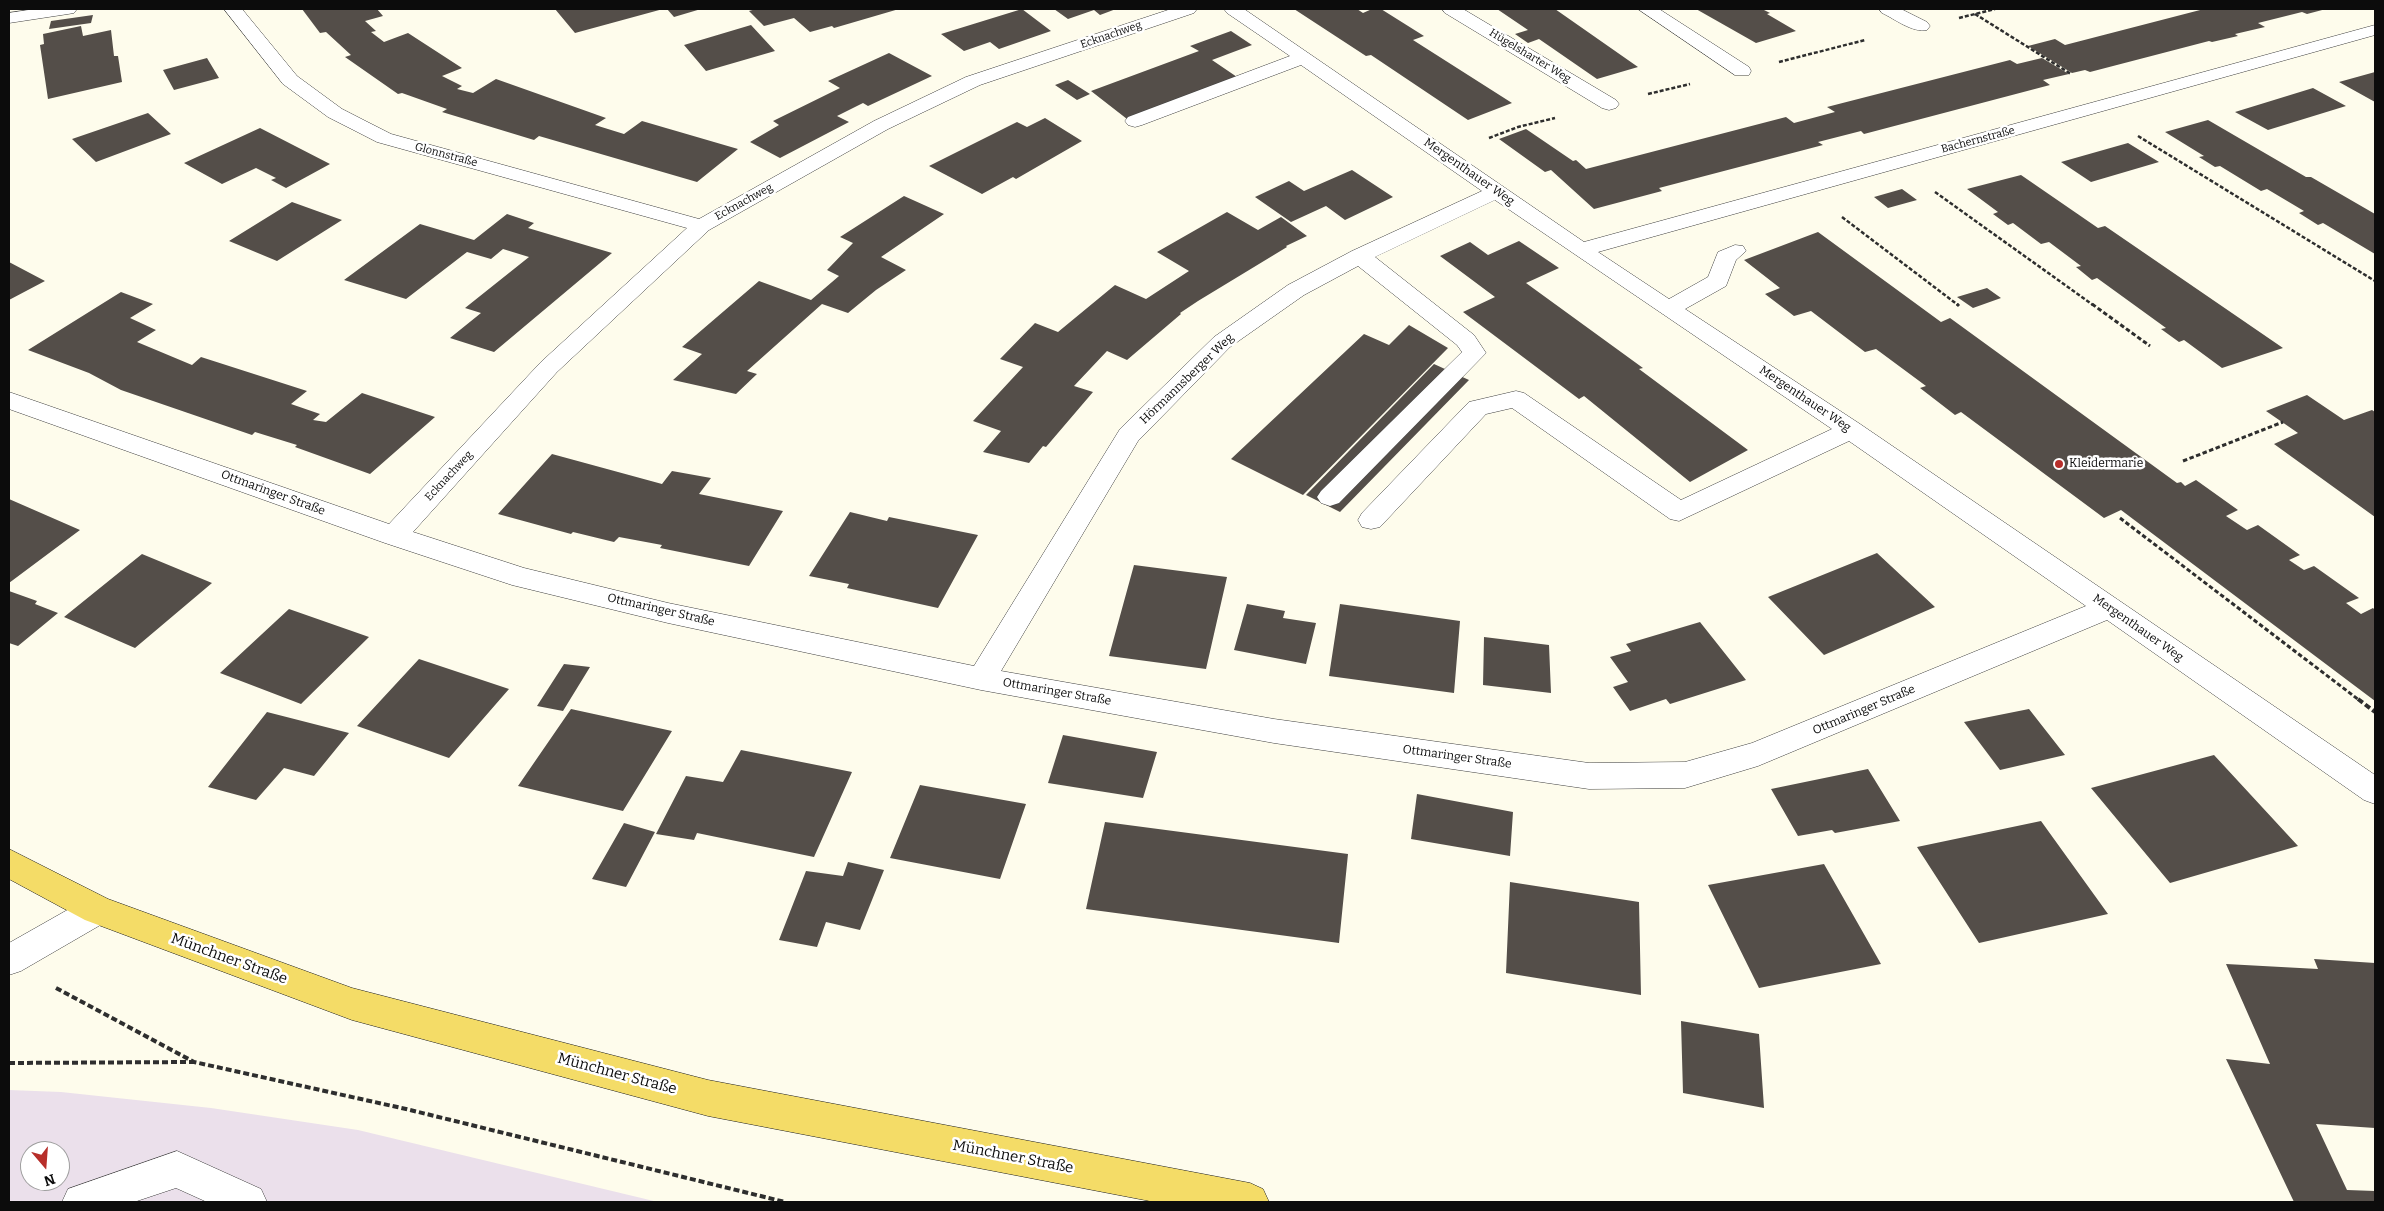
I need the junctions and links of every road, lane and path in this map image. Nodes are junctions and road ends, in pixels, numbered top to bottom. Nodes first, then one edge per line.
1 (68, 9) edge
2 (233, 9) edge
3 (1188, 9) edge
4 (1232, 9) edge
5 (1451, 9) edge
6 (1647, 9) edge
7 (1888, 9) edge
8 (1974, 14) dead end
9 (9, 18) edge
10 (1921, 26) dead end
11 (2375, 30) edge
12 (1305, 57) junction
13 (1742, 71) dead end
14 (2115, 102) junction
15 (1609, 104) dead end
16 (1135, 121) dead end
17 (2141, 138) dead end
18 (1804, 188) junction
19 (1498, 191) junction
20 (1939, 195) dead end
21 (702, 226) junction
22 (1581, 250) junction
23 (1735, 251) dead end
24 (1360, 256) junction
25 (2375, 280) edge
26 (1960, 306) dead end
27 (1669, 308) junction
28 (2150, 346) dead end
29 (9, 400) edge
30 (2282, 422) dead end
31 (1851, 430) junction
32 (2183, 461) dead end
33 (1330, 497) dead end
34 (2120, 518) dead end
35 (1371, 520) dead end
36 (394, 536) junction
37 (2109, 608) junction
38 (981, 679) junction
39 (2375, 712) edge
40 (2375, 791) edge
41 (9, 863) edge
42 (97, 910) junction
43 (9, 960) edge
44 (194, 1062) junction
45 (9, 1063) edge
46 (81, 1202) edge
47 (248, 1202) edge
48 (786, 1202) edge
49 (1250, 1202) edge

1 - 9 street
2 - 21 street, Glonnstraße
3 - 21 street, Ecknachweg
4 - 12 street, Mergenthauer Weg
5 - 15 street, Hügelsharter Weg
6 - 13 street
7 - 10 street
8 - 14 path
11 - 14 street, Bachernstraße
12 - 16 street
12 - 19 street, Mergenthauer Weg
14 - 18 street, Bachernstraße
17 - 25 path
18 - 22 street, Bachernstraße
18 - 26 path
19 - 22 street, Mergenthauer Weg
19 - 24 street, Hörmannsberger Weg
20 - 28 path
21 - 36 street, Ecknachweg
22 - 27 street, Mergenthauer Weg
23 - 27 street
24 - 33 street
24 - 38 street, Hörmannsberger Weg
27 - 31 street, Mergenthauer Weg
29 - 36 street, Ottmaringer Straße
30 - 32 path
31 - 35 street
31 - 37 street, Mergenthauer Weg
34 - 39 path
36 - 38 street, Ottmaringer Straße
37 - 38 street, Ottmaringer Straße
37 - 40 street, Mergenthauer Weg
41 - 42 main road, Münchner Straße
42 - 43 street
42 - 49 main road, Münchner Straße
43 - 44 path
44 - 45 path
44 - 48 path
46 - 47 street

